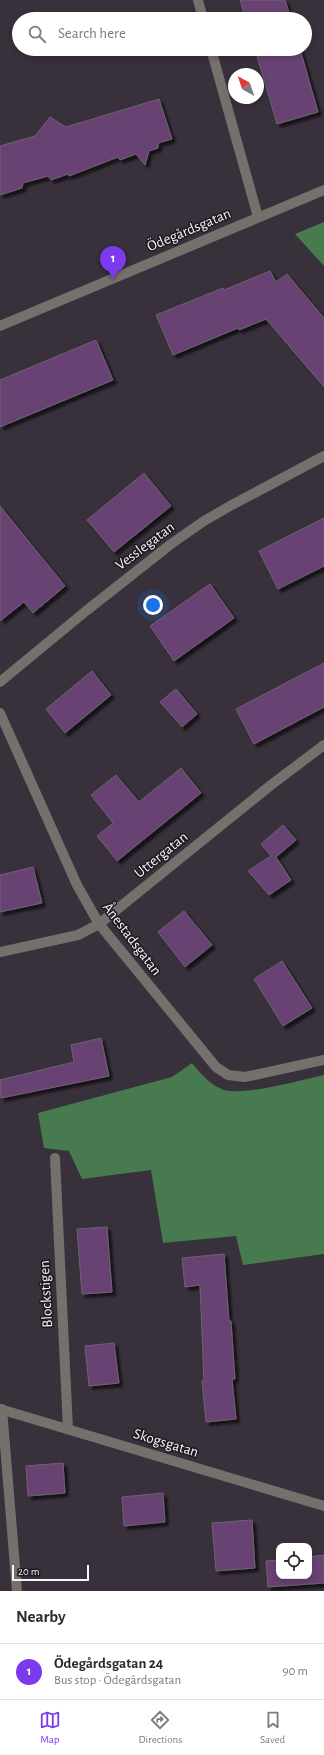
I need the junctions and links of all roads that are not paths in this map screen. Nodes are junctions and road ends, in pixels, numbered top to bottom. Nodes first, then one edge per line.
1 (198, 0) edge
2 (201, 12) edge
3 (213, 56) edge
4 (324, 190) edge
5 (258, 217) junction
6 (0, 326) edge
7 (324, 456) edge
8 (0, 682) edge
9 (0, 713) edge
10 (324, 745) edge
11 (99, 924) junction
12 (0, 952) edge
13 (324, 1060) edge
14 (55, 1158) dead end
15 (1, 1409) edge
16 (68, 1429) junction
17 (324, 1506) edge
18 (17, 1591) edge

1 - 2 street
3 - 5 street
4 - 5 street, Ödegårdsgatan
5 - 6 street, Ödegårdsgatan
7 - 8 street, Vesslegatan
9 - 11 street, Ånestadsgatan
10 - 11 street, Uttergatan
11 - 12 street, Uttergatan
11 - 13 street, Ånestadsgatan
14 - 16 street, Blockstigen
15 - 16 street, Skogsgatan
15 - 18 street
16 - 17 street, Skogsgatan

